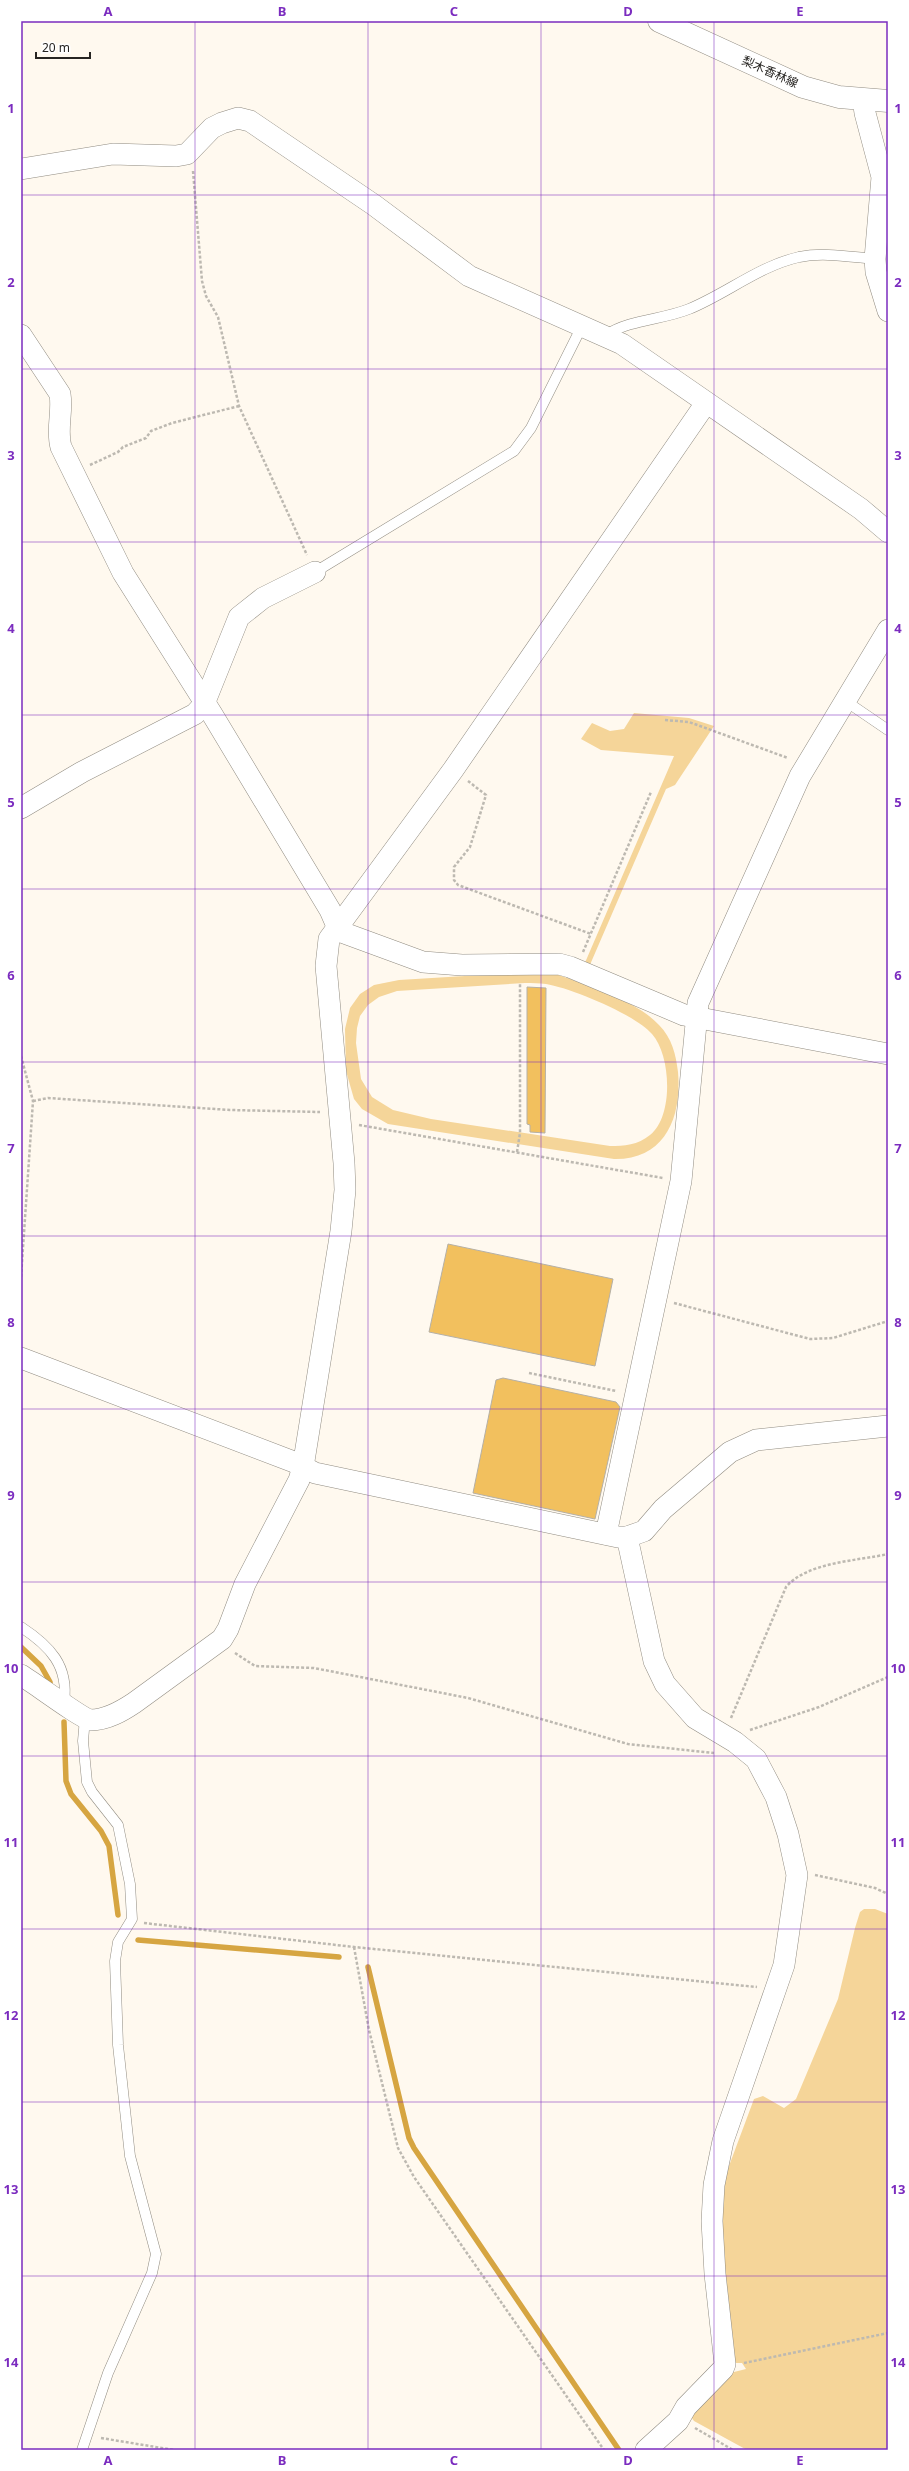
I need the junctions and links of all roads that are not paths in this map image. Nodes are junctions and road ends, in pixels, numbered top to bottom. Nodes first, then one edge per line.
1 (659, 21) edge
2 (863, 99) junction
3 (888, 101) edge
4 (21, 169) edge
5 (875, 259) junction
6 (888, 311) edge
7 (582, 326) junction
8 (21, 335) edge
9 (606, 335) junction
10 (706, 403) junction
11 (888, 532) edge
12 (315, 572) joint
13 (888, 630) edge
14 (844, 700) junction
15 (204, 704) junction
16 (888, 730) edge
17 (21, 808) edge
18 (337, 926) junction
19 (695, 1018) junction
20 (888, 1054) edge
21 (21, 1358) edge
22 (888, 1426) edge
23 (303, 1468) junction
24 (606, 1534) junction
25 (627, 1537) junction
26 (21, 1627) edge
27 (21, 1675) edge
28 (64, 1702) junction
29 (85, 1718) junction
30 (82, 2450) edge
31 (646, 2450) edge

1 - 2 main road, 梨木香林線
2 - 3 main road, 梨木香林線
2 - 5 street
4 - 7 street
5 - 6 street
5 - 9 lane
7 - 9 street
7 - 12 lane
8 - 15 street
9 - 10 street
10 - 11 street
10 - 18 street
12 - 15 street
13 - 14 street
14 - 16 lane
14 - 19 street
15 - 17 street
15 - 18 street
18 - 19 street
18 - 23 street
19 - 20 street
19 - 24 street
21 - 23 street
22 - 25 street
23 - 24 street
23 - 29 street
24 - 25 street
25 - 31 street
26 - 28 lane
27 - 28 street
28 - 29 street
29 - 30 lane

